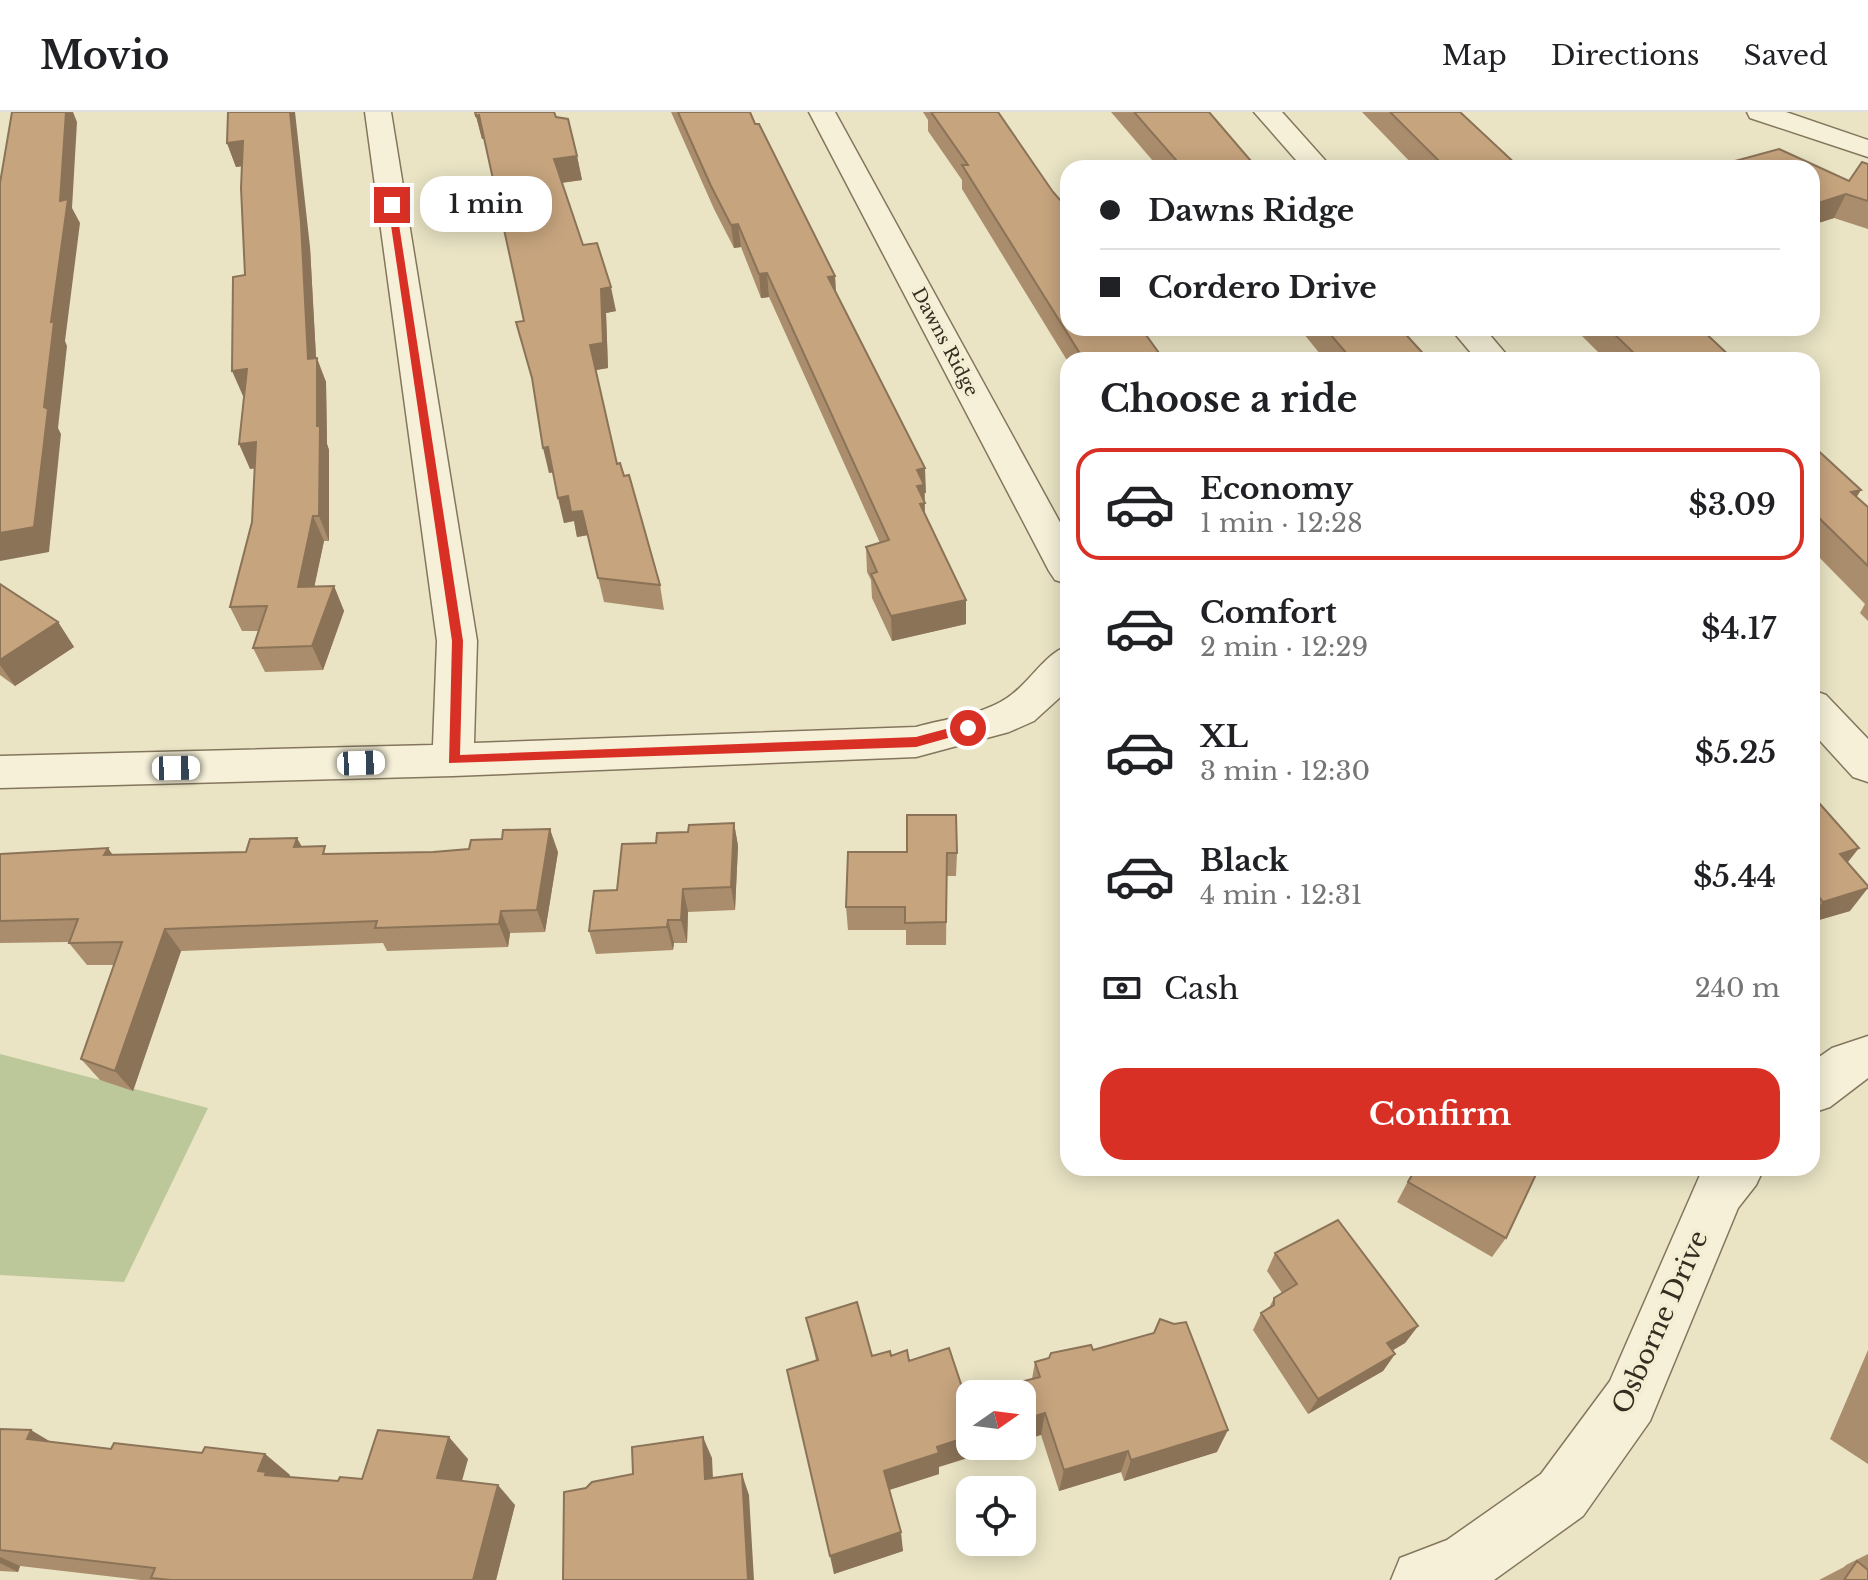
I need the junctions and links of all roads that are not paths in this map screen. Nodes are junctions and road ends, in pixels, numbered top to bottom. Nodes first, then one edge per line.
1 (378, 112) edge
2 (822, 112) edge
3 (1267, 112) edge
4 (1760, 112) edge
5 (1868, 149) edge
6 (1311, 160) edge
7 (1473, 336) edge
8 (1488, 352) edge
9 (1060, 556) edge
10 (1060, 671) edge
11 (1820, 714) edge
12 (453, 760) junction
13 (1868, 766) edge
14 (0, 772) edge
15 (1868, 1057) edge
16 (1820, 1085) edge
17 (1731, 1176) edge
18 (1422, 1580) edge

1 - 12 street
2 - 9 street, Dawns Ridge
3 - 6 street
4 - 5 street
7 - 8 street
10 - 12 street
11 - 13 street
12 - 14 street
15 - 16 street
17 - 18 street, Osborne Drive

